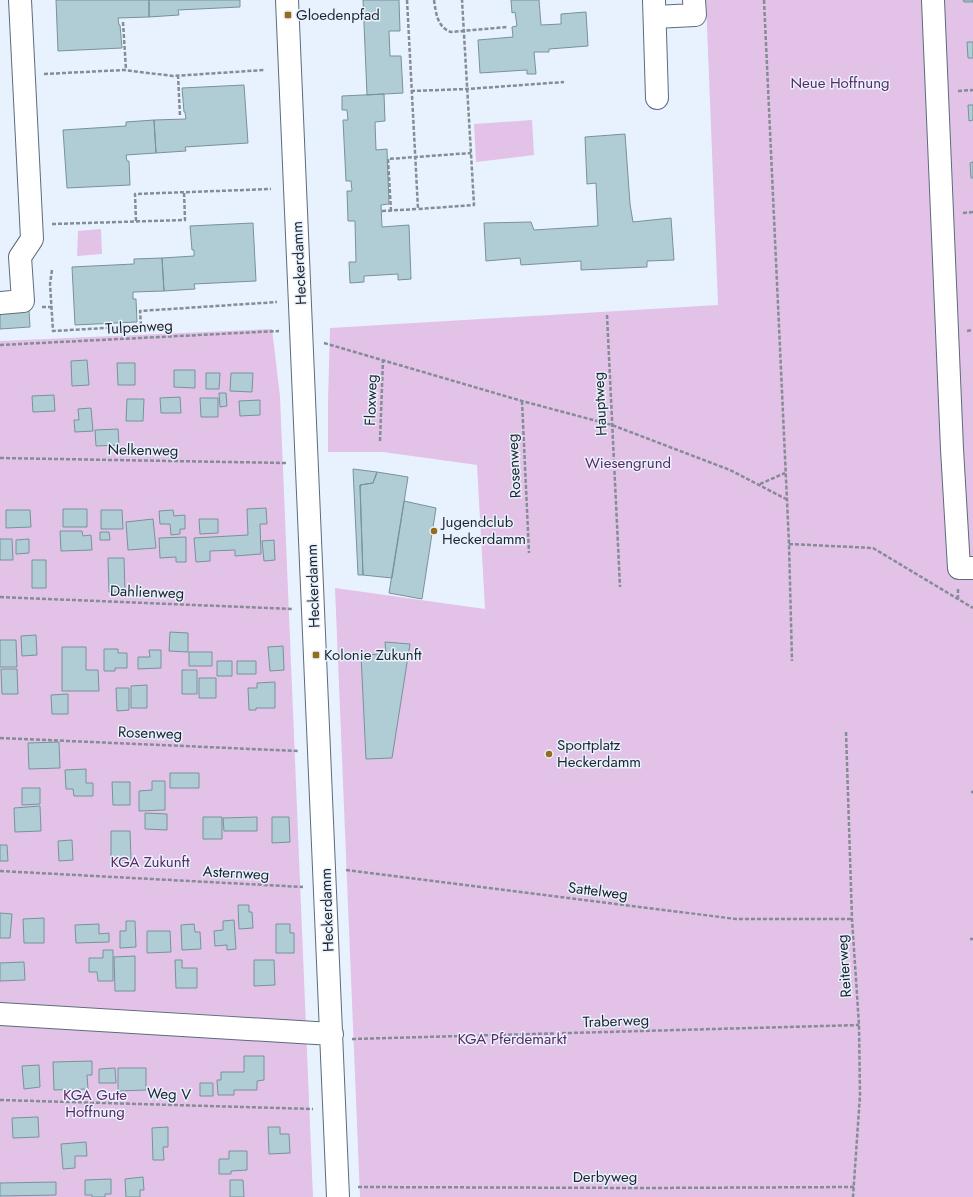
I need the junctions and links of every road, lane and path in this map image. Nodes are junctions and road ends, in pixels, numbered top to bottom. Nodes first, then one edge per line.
1 (20, 0) edge
2 (287, 0) edge
3 (407, 0) edge
4 (434, 0) edge
5 (462, 0) edge
6 (694, 0) edge
7 (764, 0) edge
8 (933, 0) edge
9 (654, 8) edge
10 (123, 22) dead end
11 (507, 27) dead end
12 (463, 31) junction
13 (126, 70) junction
14 (264, 70) dead end
15 (178, 75) junction
16 (24, 78) junction
17 (564, 82) dead end
18 (466, 89) junction
19 (411, 91) junction
20 (657, 98) dead end
21 (180, 116) dead end
22 (471, 153) junction
23 (415, 157) junction
24 (271, 189) dead end
25 (184, 192) junction
26 (418, 209) junction
27 (382, 211) dead end
28 (391, 211) junction
29 (136, 221) junction
30 (50, 224) dead end
31 (52, 270) dead end
32 (277, 302) dead end
33 (0, 303) edge
34 (607, 315) dead end
35 (279, 331) dead end
36 (324, 343) dead end
37 (0, 344) edge
38 (383, 360) junction
39 (522, 401) junction
40 (612, 425) junction
41 (380, 441) dead end
42 (0, 458) edge
43 (286, 463) dead end
44 (785, 473) junction
45 (759, 485) junction
46 (786, 499) junction
47 (965, 528) edge
48 (789, 544) junction
49 (529, 553) dead end
50 (973, 568) edge
51 (620, 587) dead end
52 (0, 597) edge
53 (973, 608) edge
54 (292, 609) dead end
55 (792, 661) dead end
56 (846, 732) dead end
57 (0, 738) edge
58 (298, 751) dead end
59 (342, 869) dead end
60 (0, 871) edge
61 (304, 887) dead end
62 (852, 919) junction
63 (0, 1014) edge
64 (859, 1025) junction
65 (341, 1037) junction
66 (0, 1100) edge
67 (314, 1109) dead end
68 (854, 1187) junction
69 (347, 1192) edge
70 (854, 1197) edge

1 - 16 street
2 - 65 street, Heckerdamm
3 - 19 path
4 - 12 path
5 - 12 path
6 - 9 street
7 - 44 path
8 - 47 street
9 - 20 street
10 - 13 path
11 - 12 path
12 - 18 path
13 - 15 path
13 - 16 path
14 - 15 path
15 - 21 path
16 - 33 street
17 - 18 path
18 - 19 path
18 - 22 path
19 - 23 path
22 - 23 path
22 - 26 path
23 - 26 path
23 - 28 path
24 - 25 path
25 - 29 path
25 - 29 path
26 - 28 path
27 - 28 path
29 - 30 path
31 - 32 path
34 - 40 path, Hauptweg
35 - 37 path, Tulpenweg
36 - 38 path
38 - 39 path
38 - 41 path, Floxweg
39 - 40 path
39 - 49 path, Rosenweg
40 - 45 path
40 - 51 path, Hauptweg
42 - 43 path, Nelkenweg
44 - 45 path
44 - 46 path
45 - 46 path
46 - 48 path
47 - 50 street
48 - 53 path
48 - 55 path
52 - 54 path, Dahlienweg
56 - 62 path, Reiterweg
57 - 58 path, Rosenweg
59 - 62 path, Sattelweg
60 - 61 path, Asternweg
62 - 64 path, Reiterweg
63 - 65 street
64 - 65 path, Traberweg
64 - 68 path, Reiterweg
65 - 69 street, Heckerdamm
66 - 67 path, Weg V
68 - 69 path, Derbyweg
68 - 70 path, Reiterweg

